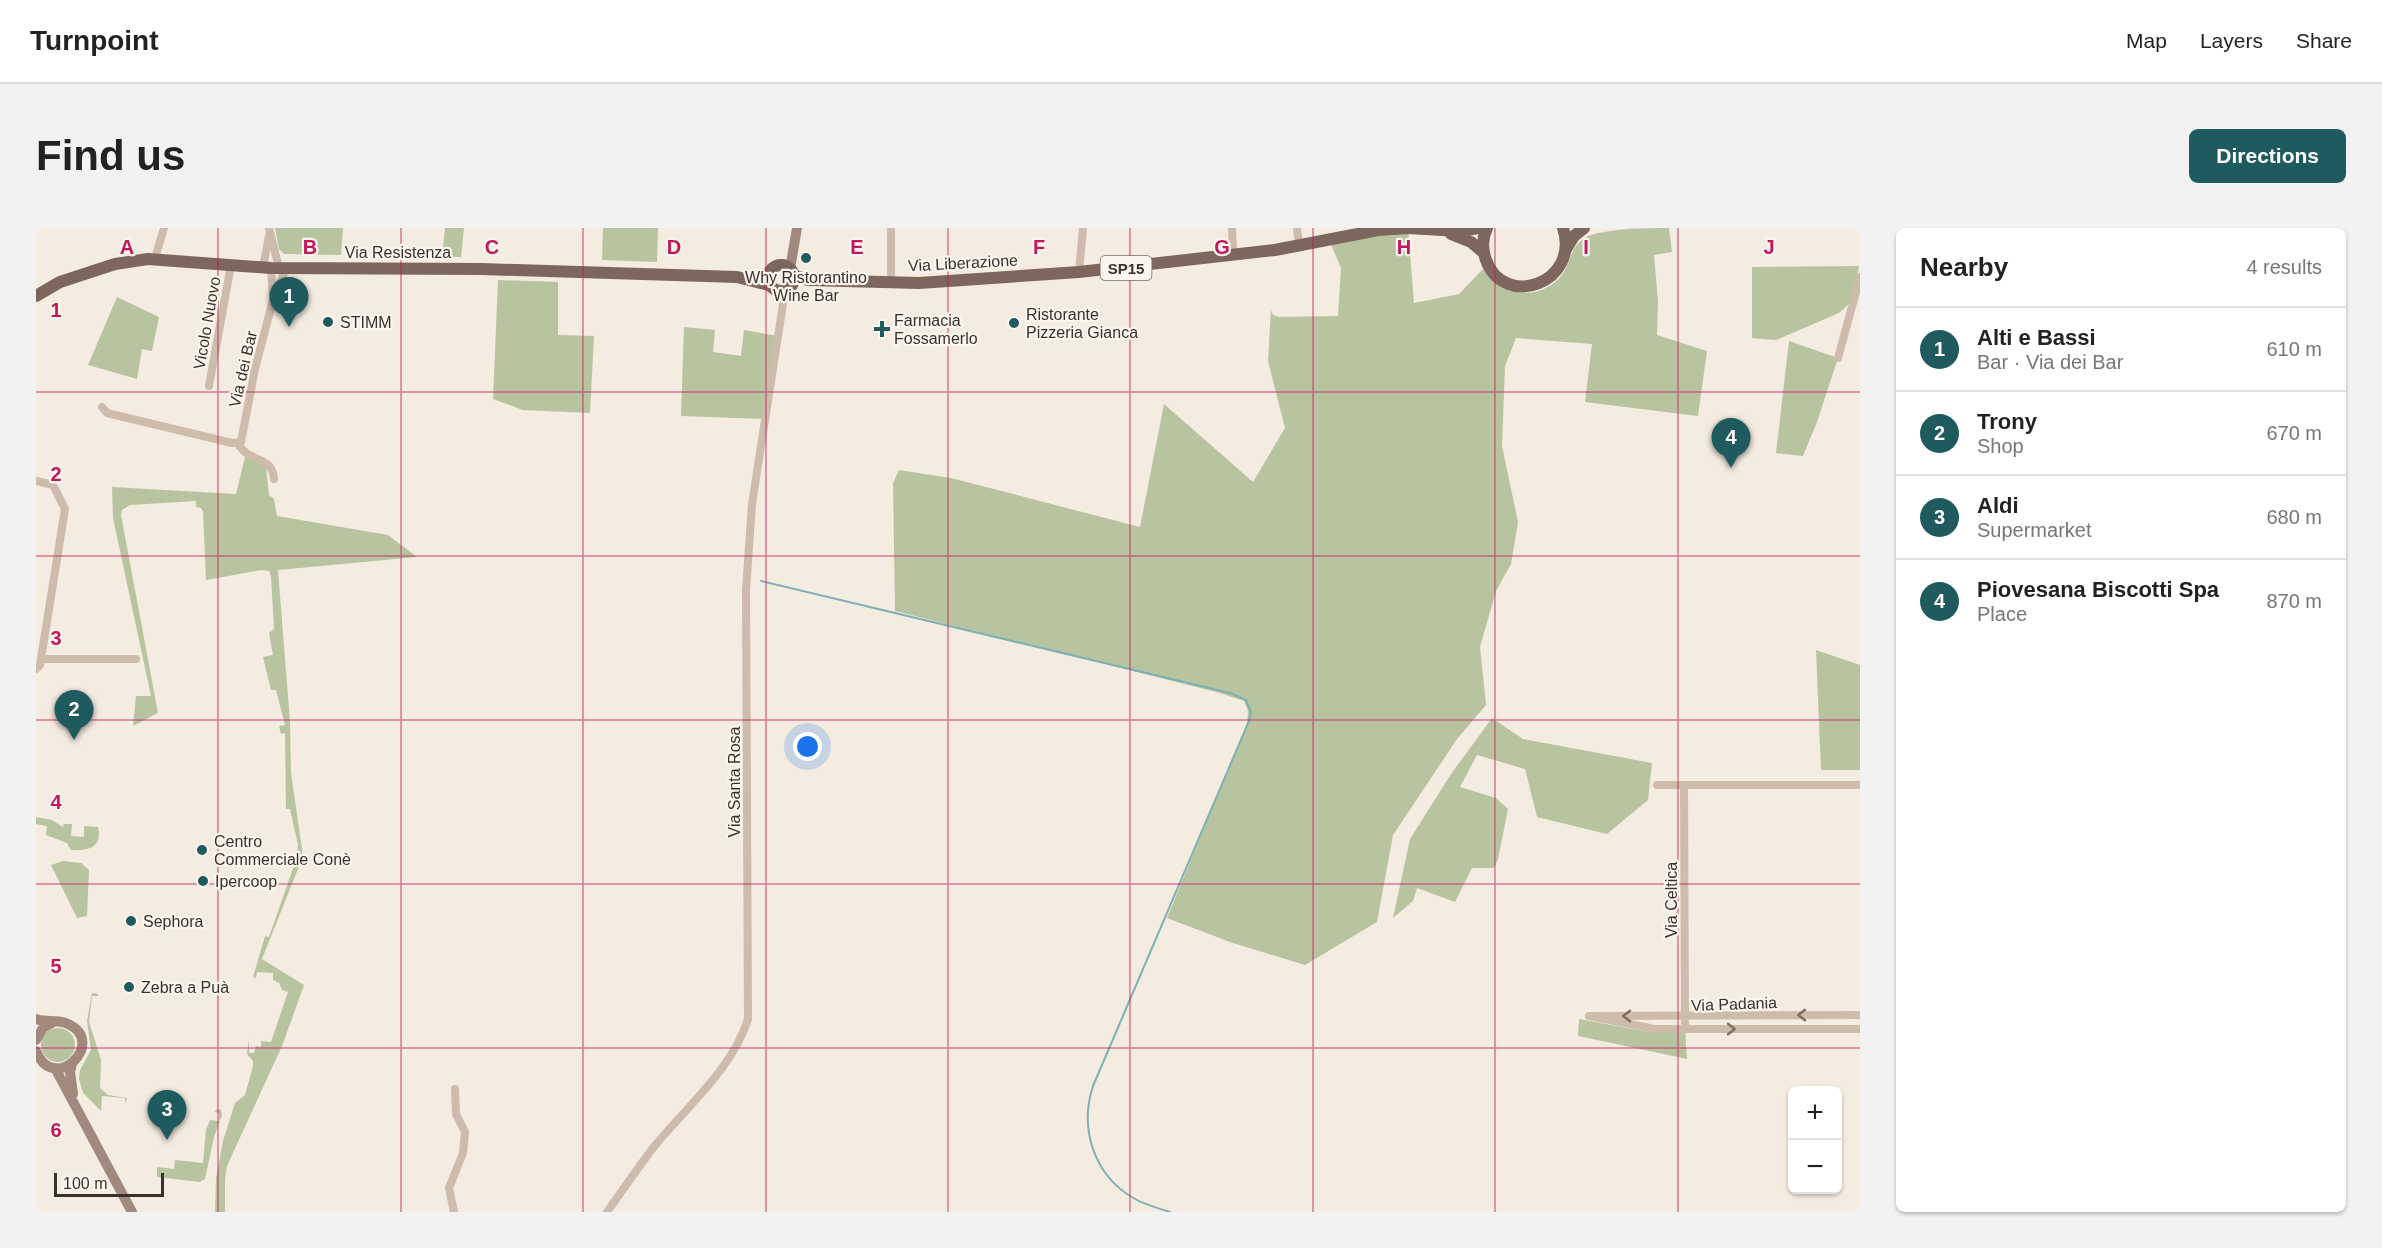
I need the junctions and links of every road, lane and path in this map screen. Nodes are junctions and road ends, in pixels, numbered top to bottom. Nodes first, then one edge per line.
1 (164, 228) edge
2 (269, 228) edge
3 (797, 228) edge
4 (891, 228) edge
5 (1083, 228) edge
6 (1232, 228) edge
7 (1297, 228) edge
8 (1479, 228) edge
9 (1487, 228) edge
10 (1563, 228) edge
11 (1584, 228) edge
12 (1441, 231) junction
13 (1299, 245) junction
14 (1566, 249) junction
15 (1484, 253) junction
16 (1233, 254) junction
17 (155, 258) junction
18 (231, 265) junction
19 (275, 268) junction
20 (1079, 272) junction
21 (784, 277) junction
22 (1860, 277) edge
23 (36, 282) edge
24 (60, 282) junction
25 (891, 282) junction
26 (36, 296) edge
27 (273, 300) junction
28 (1838, 358) dead end
29 (210, 386) dead end
30 (102, 407) dead end
31 (238, 443) junction
32 (274, 479) dead end
33 (36, 481) edge
34 (41, 659) junction
35 (136, 659) dead end
36 (36, 669) edge
37 (1657, 784) dead end
38 (1684, 784) junction
39 (1860, 785) edge
40 (1847, 1015) junction
41 (1860, 1015) edge
42 (1685, 1016) junction
43 (36, 1019) edge
44 (52, 1023) junction
45 (1685, 1029) junction
46 (1847, 1029) junction
47 (1860, 1029) edge
48 (36, 1040) edge
49 (36, 1052) edge
50 (72, 1064) junction
51 (55, 1068) junction
52 (455, 1089) dead end
53 (74, 1103) junction
54 (132, 1212) edge
55 (454, 1212) edge
56 (607, 1212) edge

1 - 17 street
2 - 19 street
2 - 19 street
3 - 21 street
4 - 25 street
5 - 20 street
6 - 16 street
7 - 13 street
8 - 12 main road, Via Liberazione / SP15
9 - 15 main road
10 - 14 main road
11 - 14 main road, SP15
12 - 13 main road, Via Liberazione / SP15
12 - 15 main road, Via Liberazione / SP15
13 - 16 main road, Via Liberazione / SP15
14 - 15 main road, SP15
16 - 20 main road, Via Liberazione / SP15
17 - 18 main road, Via Resistenza / SP15
17 - 24 main road, Via Resistenza / SP15
18 - 19 main road, Via Resistenza / SP15
18 - 29 street, Vicolo Nuovo
19 - 21 main road, Via Resistenza / SP15
19 - 27 street, Via dei Bar
19 - 27 street, Via dei Bar
20 - 25 main road, Via Liberazione / SP15
21 - 25 main road, Via Liberazione / SP15
21 - 56 street, Via Santa Rosa
22 - 28 street
23 - 24 main road, SP15
24 - 26 main road, SP15
27 - 31 street, Via dei Bar
30 - 31 street
31 - 32 street
33 - 34 street
34 - 35 street
34 - 36 street
37 - 38 street
38 - 39 street
38 - 42 street, Via Celtica
40 - 41 street, Via Padania
40 -> 42 street, Via Padania
40 - 46 street
42 - 45 street, Via Padania
42 -> 45 street
43 - 44 street
44 - 48 street
44 - 50 street
45 -> 46 street, Via Padania
46 - 47 street, Via Padania
49 - 51 street
50 - 51 street
50 - 53 street
51 - 53 street
52 - 55 street
53 - 54 street

